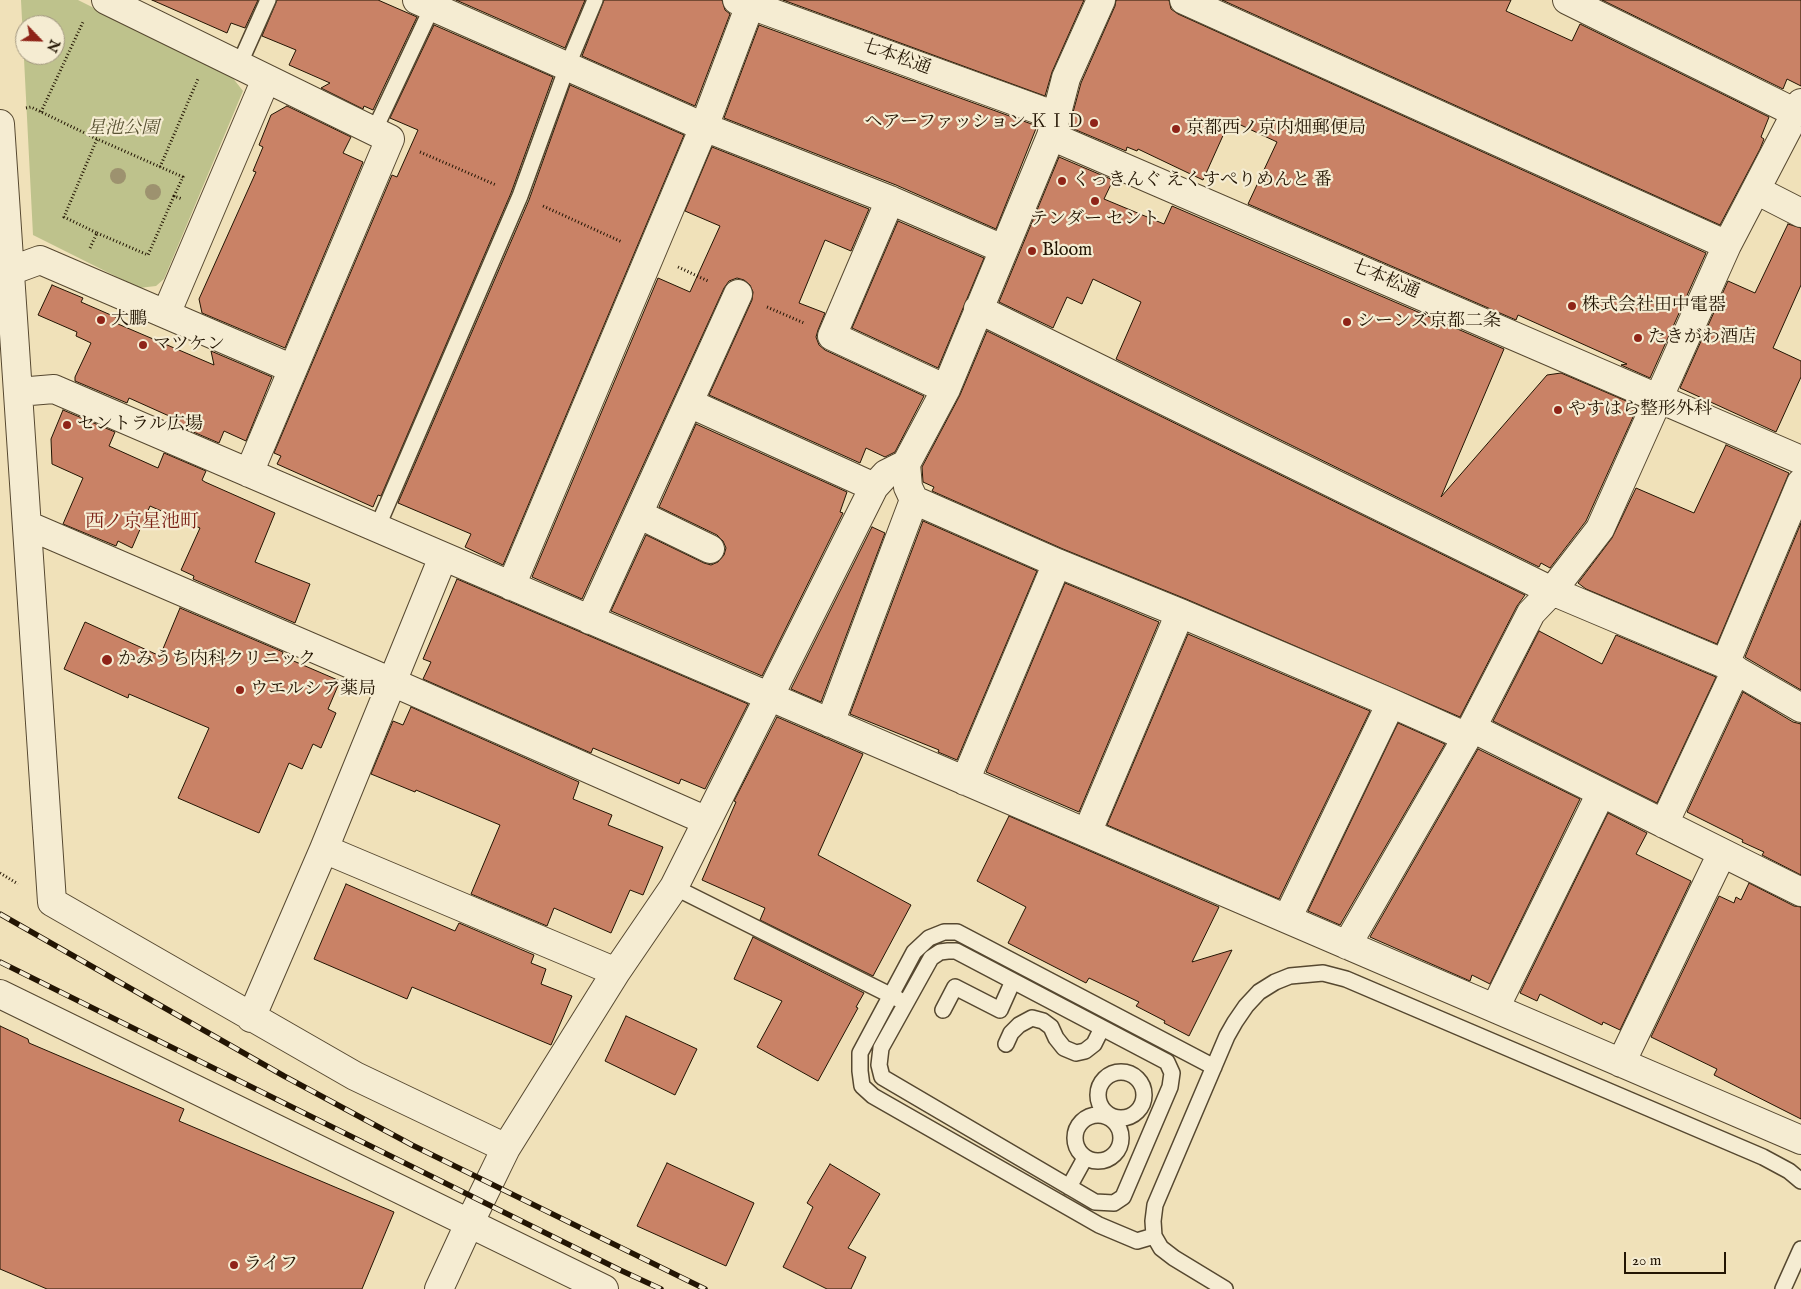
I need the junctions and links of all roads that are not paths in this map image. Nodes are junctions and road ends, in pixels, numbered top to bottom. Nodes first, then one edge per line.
1 (268, 0) edge
2 (595, 0) edge
3 (1101, 0) edge
4 (1184, 0) edge
5 (1567, 0) edge
6 (428, 2) edge
7 (743, 3) edge
8 (96, 7) edge
9 (239, 65) junction
10 (567, 67) junction
11 (266, 79) junction
12 (1798, 108) edge
13 (10, 116) edge
14 (1053, 126) junction
15 (704, 127) junction
16 (382, 135) junction
17 (1756, 190) junction
18 (890, 200) junction
19 (1801, 213) edge
20 (1728, 245) junction
21 (1004, 249) junction
22 (10, 271) junction
23 (738, 294) road end
24 (978, 309) junction
25 (166, 314) junction
26 (293, 369) junction
27 (946, 389) junction
28 (18, 392) junction
29 (1660, 399) junction
30 (688, 403) junction
31 (1801, 460) edge
32 (906, 464) junction
33 (249, 473) junction
34 (1801, 483) edge
35 (874, 487) junction
36 (914, 500) junction
37 (638, 514) junction
38 (27, 525) junction
39 (377, 528) junction
40 (710, 549) dead end
41 (443, 557) junction
42 (1057, 563) junction
43 (511, 586) junction
44 (1552, 591) junction
45 (1180, 613) junction
46 (590, 620) junction
47 (1731, 667) junction
48 (392, 682) junction
49 (770, 697) junction
50 (1392, 703) junction
51 (1801, 708) edge
52 (830, 723) junction
53 (1470, 733) junction
54 (965, 781) junction
55 (1601, 793) junction
56 (707, 821) junction
57 (1664, 824) junction
58 (1087, 833) junction
59 (324, 849) junction
60 (1722, 853) junction
61 (674, 887) junction
62 (1801, 892) edge
63 (1287, 919) junction
64 (1347, 945) junction
65 (616, 972) junction
66 (1014, 982) junction
67 (0, 994) edge
68 (890, 996) junction
69 (906, 1003) junction
70 (1495, 1008) junction
71 (943, 1010) dead end
72 (251, 1018) junction
73 (1102, 1028) junction
74 (1006, 1044) dead end
75 (1143, 1049) junction
76 (1621, 1063) junction
77 (1214, 1067) junction
78 (1132, 1075) junction
79 (1109, 1117) junction
80 (1801, 1140) edge
81 (506, 1148) junction
82 (1085, 1158) junction
83 (1801, 1181) edge
84 (1069, 1187) junction
85 (469, 1224) junction
86 (1154, 1236) junction
87 (1801, 1249) edge
88 (439, 1289) edge
89 (604, 1289) edge
90 (1225, 1289) edge
91 (1784, 1289) edge

1 - 9 lane
2 - 10 lane
3 - 14 street
4 - 20 street
5 - 12 street
6 - 10 street
6 - 16 lane
7 - 14 street, 七本松通
7 - 15 street
8 - 9 street
9 - 11 street
10 - 15 street
10 - 39 lane
11 - 16 street
11 - 25 street
12 - 17 street
13 - 22 street
14 - 21 street
14 - 29 street, 七本松通
15 - 18 street
15 - 43 street
16 - 26 street
17 - 19 street
17 - 20 street
18 - 21 street
18 - 27 street
20 - 29 street
21 - 24 street
22 - 25 street
22 - 28 street
23 - 30 street
24 - 27 street
24 - 44 street
25 - 26 street
26 - 33 street
27 - 32 street
28 - 33 street
28 - 38 street
29 - 31 street, 七本松通
29 - 44 street
30 - 35 street
30 - 37 street
32 - 35 street
32 - 36 street
33 - 39 street
34 - 47 street
35 - 49 street
36 - 42 street
36 - 52 street
37 - 40 street
37 - 46 street
38 - 48 street
38 - 72 street
39 - 41 street
41 - 43 street
41 - 48 street
42 - 45 street
42 - 54 street
43 - 46 street
44 - 47 street
44 - 53 street
45 - 50 street
45 - 58 street
46 - 49 street
47 - 51 street
47 - 57 street
48 - 56 street
48 - 59 street
49 - 52 street
49 - 56 street
50 - 53 street
50 - 63 street
52 - 54 street
53 - 55 street
53 - 64 street
54 - 58 street
55 - 57 street
55 - 70 street
56 - 61 street
57 - 60 street
58 - 63 street
59 - 65 street
59 - 72 street
60 - 62 street
60 - 76 street
61 - 65 street
61 - 68 lane
63 - 64 street
64 - 70 street
65 - 81 street
66 - 69 lane
66 - 71 lane
66 - 73 lane
67 - 85 street
68 - 69 lane
68 - 77 lane
68 - 86 lane
69 - 84 lane
70 - 76 street
72 - 81 street
73 - 74 lane
73 - 75 lane
75 - 78 lane
75 - 84 lane
76 - 80 street
77 - 83 lane
77 - 86 lane
78 - 79 lane
78 - 79 lane
79 - 82 lane
79 - 82 lane
81 - 85 street
82 - 84 lane
85 - 88 street
85 - 89 street
86 - 90 lane
87 - 91 lane

